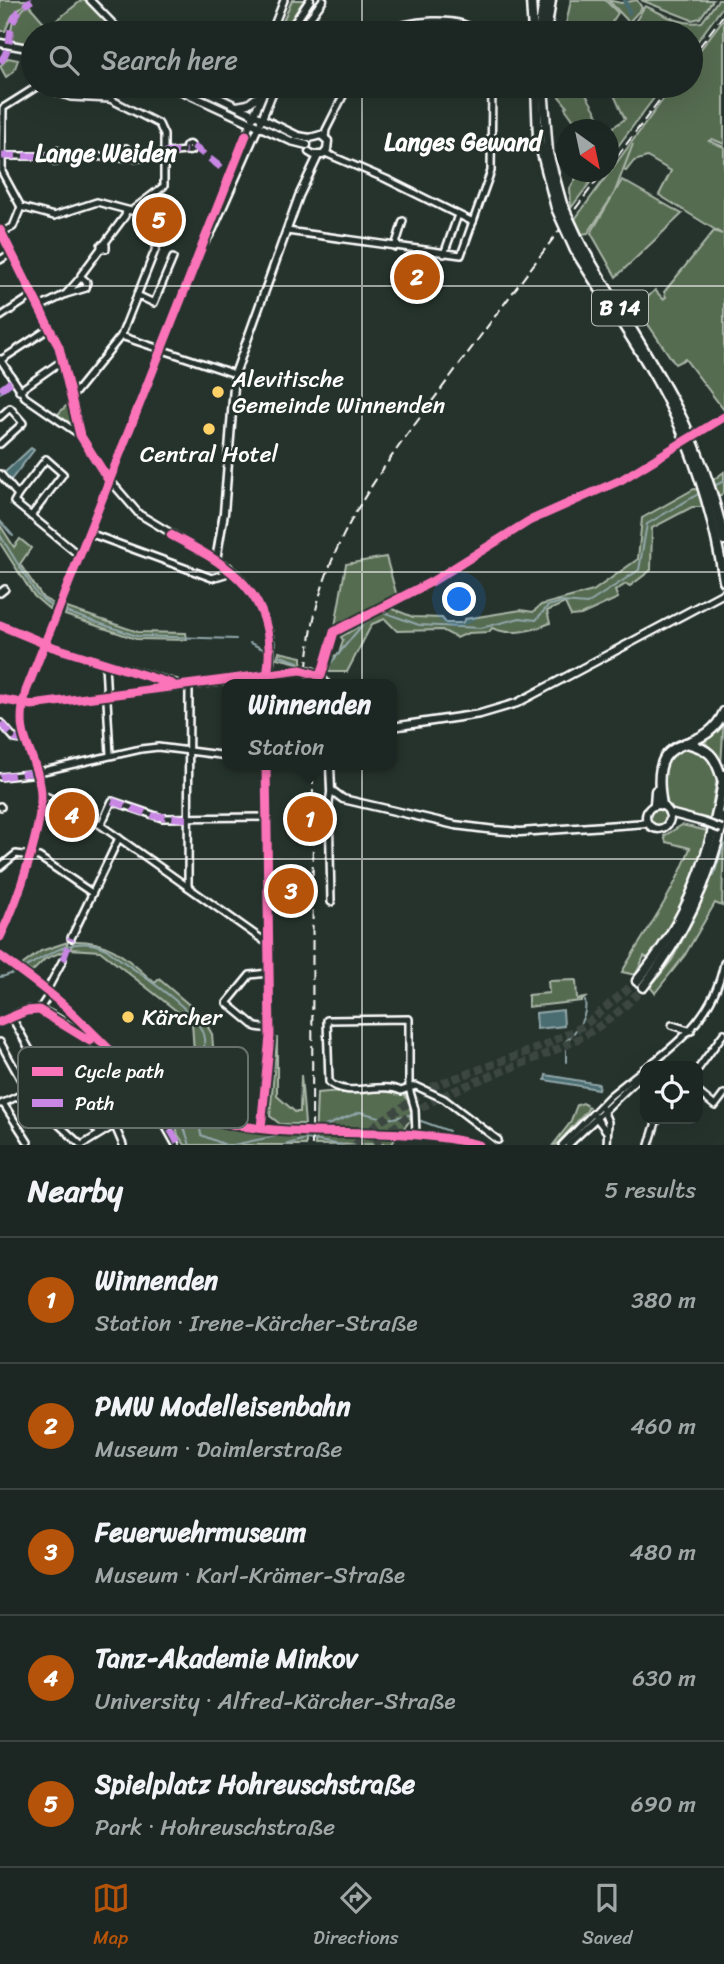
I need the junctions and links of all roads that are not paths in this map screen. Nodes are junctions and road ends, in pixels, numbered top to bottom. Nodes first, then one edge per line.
1 (90, 0) edge
2 (284, 0) edge
3 (310, 0) edge
4 (323, 0) edge
5 (531, 0) edge
6 (544, 0) edge
7 (551, 0) edge
8 (110, 21) edge
9 (276, 21) edge
10 (296, 21) edge
11 (308, 21) edge
12 (532, 21) edge
13 (541, 21) edge
14 (548, 21) edge
15 (1, 43) edge
16 (21, 46) edge
17 (21, 96) edge
18 (90, 98) edge
19 (198, 98) edge
20 (219, 98) edge
21 (254, 98) edge
22 (260, 98) edge
23 (270, 98) edge
24 (342, 98) edge
25 (492, 98) edge
26 (536, 98) edge
27 (544, 98) edge
28 (110, 99) joint
29 (235, 106) junction
30 (267, 107) junction
31 (1, 108) edge
32 (236, 115) junction
33 (252, 118) junction
34 (261, 123) junction
35 (278, 127) junction
36 (326, 130) junction
37 (247, 133) junction
38 (325, 138) junction
39 (311, 142) junction
40 (186, 150) dead end
41 (327, 150) junction
42 (164, 155) junction
43 (1, 156) edge
44 (318, 156) junction
45 (313, 163) junction
46 (144, 204) junction
47 (559, 206) junction
48 (21, 208) junction
49 (126, 211) junction
50 (458, 215) junction
51 (402, 221) dead end
52 (473, 222) junction
53 (287, 231) junction
54 (2, 232) edge
55 (205, 243) junction
56 (395, 247) junction
57 (11, 253) junction
58 (444, 254) junction
59 (173, 258) dead end
60 (0, 260) edge
61 (81, 275) dead end
62 (66, 294) dead end
63 (137, 295) junction
64 (32, 296) junction
65 (40, 307) junction
66 (0, 317) edge
67 (50, 328) junction
68 (121, 336) junction
69 (162, 351) junction
70 (0, 360) edge
71 (63, 360) junction
72 (235, 374) junction
73 (657, 374) junction
74 (19, 391) junction
75 (71, 398) junction
76 (0, 417) edge
77 (80, 435) junction
78 (0, 444) edge
79 (0, 474) edge
80 (109, 481) junction
81 (18, 495) junction
82 (31, 516) junction
83 (89, 533) junction
84 (724, 540) edge
85 (80, 556) junction
86 (216, 560) junction
87 (229, 567) junction
88 (724, 580) edge
89 (724, 593) edge
90 (0, 625) edge
91 (44, 644) junction
92 (105, 664) junction
93 (267, 676) junction
94 (241, 679) edge
95 (322, 679) edge
96 (222, 681) edge
97 (189, 685) junction
98 (106, 695) junction
99 (0, 699) edge
100 (22, 705) junction
101 (724, 712) edge
102 (1, 723) edge
103 (397, 726) edge
104 (23, 740) junction
105 (686, 743) junction
106 (189, 751) junction
107 (110, 754) junction
108 (222, 755) edge
109 (266, 770) edge
110 (330, 770) edge
111 (36, 772) junction
112 (0, 777) edge
113 (723, 778) edge
114 (331, 790) junction
115 (41, 793) junction
116 (658, 805) junction
117 (646, 814) junction
118 (724, 816) edge
119 (267, 817) junction
120 (669, 817) junction
121 (189, 818) junction
122 (623, 822) junction
123 (647, 822) junction
124 (102, 825) junction
125 (723, 830) edge
126 (119, 838) junction
127 (29, 855) junction
128 (0, 867) edge
129 (188, 887) junction
130 (92, 893) junction
131 (331, 902) dead end
132 (0, 937) edge
133 (71, 939) dead end
134 (267, 943) junction
135 (0, 956) edge
136 (63, 960) dead end
137 (724, 963) edge
138 (268, 973) junction
139 (48, 992) junction
140 (38, 1010) junction
141 (12, 1016) junction
142 (0, 1022) edge
143 (673, 1025) dead end
144 (270, 1029) junction
145 (691, 1031) junction
146 (723, 1036) edge
147 (0, 1042) edge
148 (28, 1047) edge
149 (96, 1047) edge
150 (108, 1047) edge
151 (657, 1061) edge
152 (703, 1062) edge
153 (18, 1075) edge
154 (640, 1075) edge
155 (409, 1088) junction
156 (724, 1094) edge
157 (18, 1096) edge
158 (703, 1096) edge
159 (1, 1103) edge
160 (601, 1107) junction
161 (593, 1114) junction
162 (655, 1124) edge
163 (248, 1126) edge
164 (18, 1128) edge
165 (18, 1128) edge
166 (61, 1128) edge
167 (94, 1128) edge
168 (108, 1128) edge
169 (116, 1128) edge
170 (167, 1128) edge
171 (261, 1128) junction
172 (100, 1133) junction
173 (608, 1133) junction
174 (416, 1134) junction
175 (498, 1139) dead end
176 (28, 1142) dead end
177 (82, 1145) edge
178 (123, 1145) edge
179 (176, 1145) edge
180 (479, 1145) edge
181 (562, 1145) edge
182 (568, 1145) edge
183 (607, 1145) edge
184 (649, 1145) edge

1 - 8 street
2 - 9 street
3 - 10 main road
4 - 11 main road
5 - 12 highway
6 - 13 highway
7 - 14 highway
15 - 16 main road
17 - 31 street
18 - 28 street
19 - 32 main road
20 - 29 main road
21 - 29 main road
22 - 33 main road
23 - 30 main road
24 - 36 street
25 - 52 street
26 - 47 highway, B 14
27 - 47 highway, B 14
28 - 42 street
29 - 33 main road
30 - 34 main road
30 - 35 main road
31 - 43 street
32 - 33 main road
32 - 37 street
33 - 34 main road
33 - 37 street
34 - 35 main road
34 - 39 main road
34 - 55 street
35 - 39 main road
36 - 38 street
36 - 39 street
37 - 55 street
38 - 39 main road
38 - 41 main road
39 - 44 main road
39 - 45 main road
40 - 42 street
41 - 44 main road
41 - 50 street
42 - 43 street
42 - 46 street
43 - 48 street
44 - 45 main road
45 - 53 main road
46 - 49 street
46 - 63 street
47 - 73 highway, B 14, bridge
48 - 49 street
48 - 54 street
49 - 61 street
50 - 52 street
50 - 58 street
51 - 56 street
52 - 58 street
53 - 56 street
53 - 72 main road
54 - 57 street
55 - 69 street
56 - 58 street
57 - 60 street
57 - 64 street
59 - 63 street
62 - 65 street
63 - 68 street
64 - 65 street
64 - 66 street
65 - 67 street
67 - 70 street
67 - 71 street
68 - 69 street
68 - 75 street
69 - 72 street
69 - 80 street
70 - 74 street
71 - 74 street
71 - 75 street
72 - 86 main road
73 - 84 highway, B 14
73 - 88 highway, B 14
74 - 77 street
75 - 77 street
76 - 78 street
77 - 80 street
79 - 81 street
80 - 83 street
80 - 86 street
81 - 82 street
81 - 82 street
82 - 85 street
83 - 85 street
83 - 87 street
85 - 91 street
86 - 87 main road
87 - 93 main road
89 - 103 main road
90 - 91 street
91 - 92 street
91 - 100 street
92 - 97 street
92 - 98 street
93 - 94 street
93 - 95 main road
96 - 97 street
97 - 98 street
97 - 106 street
98 - 100 street
98 - 107 street
99 - 100 street
100 - 104 street
101 - 105 highway
102 - 104 street
104 - 111 street
105 - 113 highway
105 - 116 highway
106 - 107 street
106 - 108 street
106 - 121 street
107 - 111 street
109 - 119 street
110 - 114 main road
111 - 112 street
111 - 115 street
113 - 118 highway
114 - 122 main road
114 - 131 street
115 - 124 street
115 - 127 street
116 - 117 main road
116 - 120 main road
117 - 122 main road
117 - 123 main road
119 - 121 street
119 - 134 street
120 - 123 main road
120 - 125 main road, bridge
121 - 124 street
121 - 129 street
122 - 123 main road
124 - 126 street
126 - 129 street
126 - 130 street
127 - 128 street
127 - 130 street
127 - 132 street
129 - 134 street
130 - 133 street
134 - 138 street
135 - 139 street
136 - 139 street
137 - 145 street
138 - 144 street
138 - 144 street
139 - 140 street
139 - 150 street
140 - 141 street
140 - 149 street
141 - 142 street
141 - 148 street
143 - 145 street
144 - 171 street
145 - 151 street
146 - 152 street
147 - 153 street
154 - 160 street
155 - 155 street
155 - 174 street
155 - 175 street
156 - 158 street
157 - 159 street
159 - 164 street
160 - 161 street
160 - 173 street
161 - 173 street
161 - 181 street
161 - 182 street
162 - 184 street
163 - 171 street
165 - 176 street
166 - 177 street
167 - 172 street
168 - 172 street
169 - 178 street
170 - 179 street
171 - 174 street
172 - 177 street
173 - 183 street
174 - 180 street

